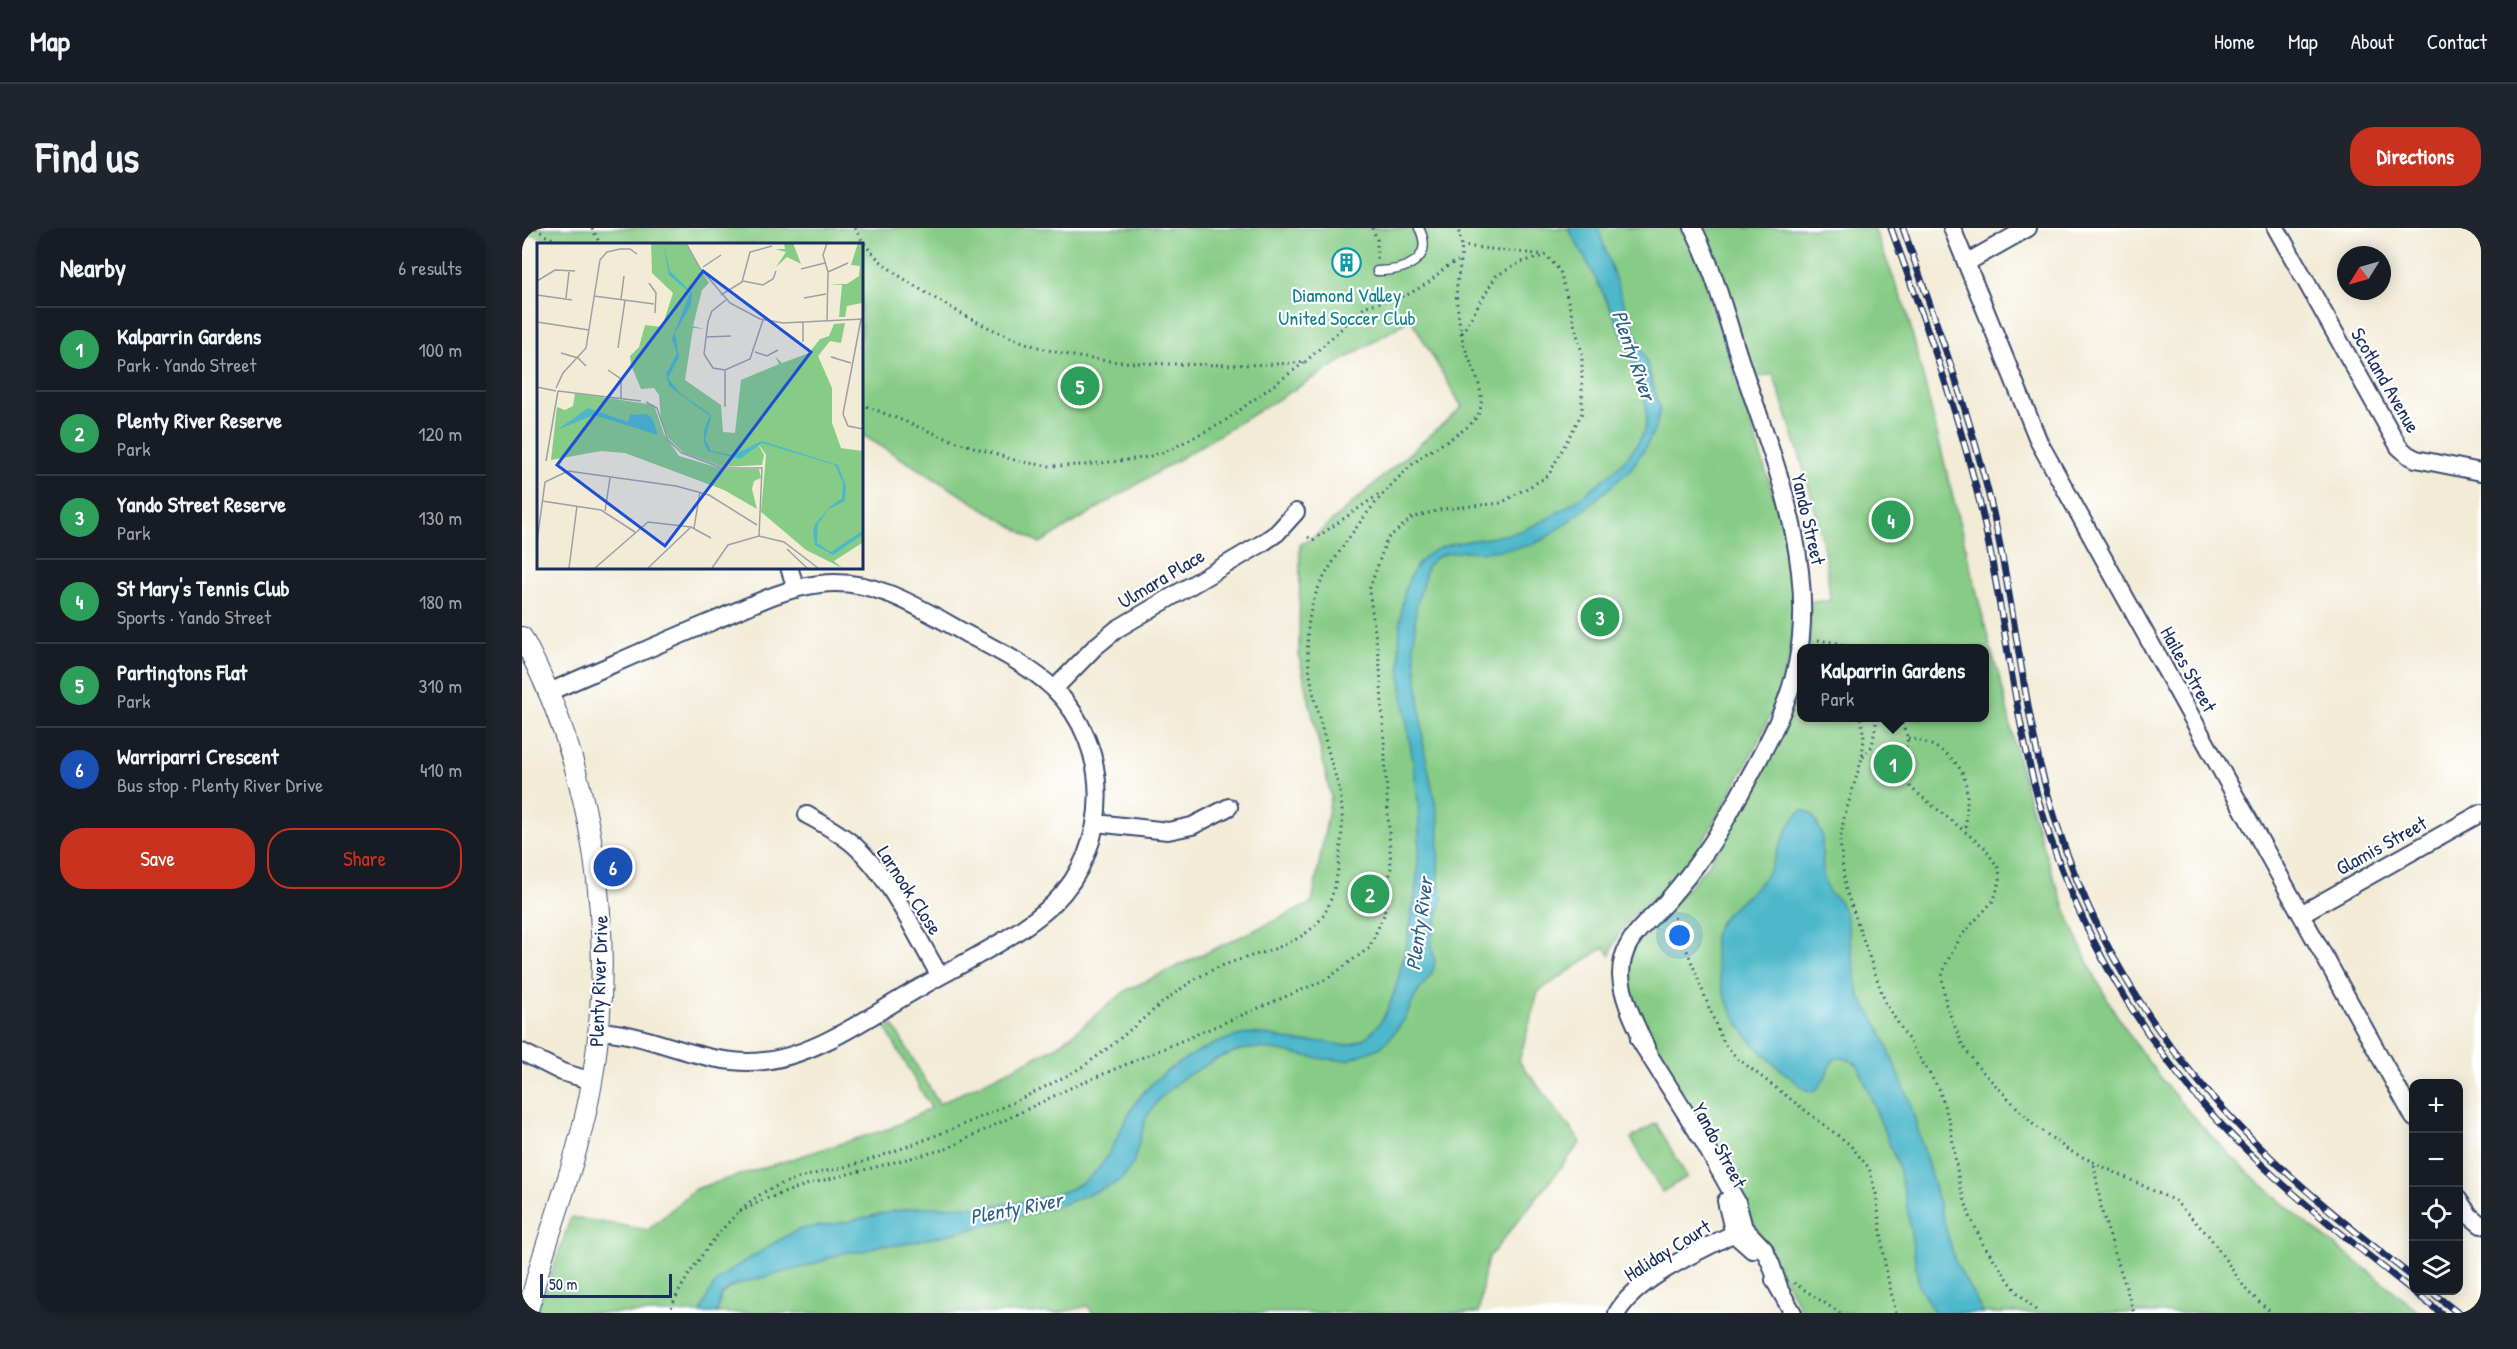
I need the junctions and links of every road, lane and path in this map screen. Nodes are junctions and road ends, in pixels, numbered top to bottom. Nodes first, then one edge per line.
1 (536, 228) edge
2 (592, 228) edge
3 (855, 228) edge
4 (1372, 228) edge
5 (1419, 228) edge
6 (1457, 228) edge
7 (1693, 228) edge
8 (1952, 228) edge
9 (2028, 228) edge
10 (2276, 228) edge
11 (564, 243) edge
12 (600, 243) edge
13 (1463, 246) junction
14 (1546, 255) junction
15 (1460, 261) junction
16 (1966, 263) junction
17 (1377, 270) joint
18 (1462, 335) junction
19 (1305, 362) junction
20 (862, 404) edge
21 (2481, 472) edge
22 (1383, 492) junction
23 (1296, 512) dead end
24 (1308, 537) dead end
25 (789, 568) edge
26 (796, 589) junction
27 (522, 637) edge
28 (1801, 637) junction
29 (1800, 644) edge
30 (1832, 644) edge
31 (1797, 656) edge
32 (1054, 689) junction
33 (549, 692) junction
34 (1862, 722) edge
35 (1876, 722) edge
36 (1901, 722) edge
37 (1908, 738) junction
38 (1862, 758) junction
39 (1229, 807) dead end
40 (2481, 813) edge
41 (807, 815) dead end
42 (1096, 823) junction
43 (1966, 832) junction
44 (1686, 876) junction
45 (1666, 902) junction
46 (2301, 914) junction
47 (940, 976) junction
48 (599, 1031) junction
49 (1646, 1047) junction
50 (522, 1052) edge
51 (592, 1081) junction
52 (2409, 1109) edge
53 (2094, 1164) junction
54 (2463, 1206) edge
55 (740, 1212) junction
56 (2481, 1225) edge
57 (1739, 1231) junction
58 (542, 1258) junction
59 (1779, 1287) junction
60 (522, 1296) edge
61 (527, 1313) edge
62 (669, 1313) edge
63 (1617, 1313) edge
64 (1793, 1313) edge
65 (1840, 1313) edge
66 (1896, 1313) edge
67 (2039, 1313) edge
68 (2134, 1313) edge
69 (2272, 1313) edge

1 - 11 path
2 - 12 path
3 - 19 path
4 - 17 path
5 - 17 lane
6 - 13 path
7 - 28 street, Yando Street
8 - 16 street, Hailes Street
9 - 16 street
10 - 21 street, Scotland Avenue
13 - 14 path
13 - 15 path
14 - 18 path
14 - 55 path
15 - 18 path
15 - 19 path
16 - 46 street, Hailes Street
18 - 22 path
19 - 20 path
22 - 24 path
22 - 55 path
23 - 32 street, Ulmara Place
25 - 26 street
26 - 32 street
26 - 33 street
27 - 33 street, Plenty River Drive
28 - 29 street, Yando Street
28 - 30 path
31 - 44 street, Yando Street
32 - 42 street
33 - 48 street, Plenty River Drive
34 - 38 path
35 - 38 path
36 - 37 path
37 - 43 path
37 - 43 path
38 - 67 path
39 - 42 street
40 - 46 street, Glamis Street
41 - 47 street, Larnook Close
42 - 47 street
43 - 53 path
44 - 45 street, Yando Street
44 - 49 street, Yando Street
45 - 49 street, Yando Street
45 - 66 path
46 - 52 street, Hailes Street
47 - 48 street
48 - 51 street, Plenty River Drive
49 - 57 street, Yando Street
50 - 51 street
51 - 58 street, Plenty River Drive
53 - 68 path
53 - 69 path
54 - 56 street
55 - 62 path
57 - 59 street
57 - 63 street, Haliday Court
58 - 60 street, Plenty River Drive
58 - 61 street, Plenty River Drive
59 - 64 street
59 - 65 path

